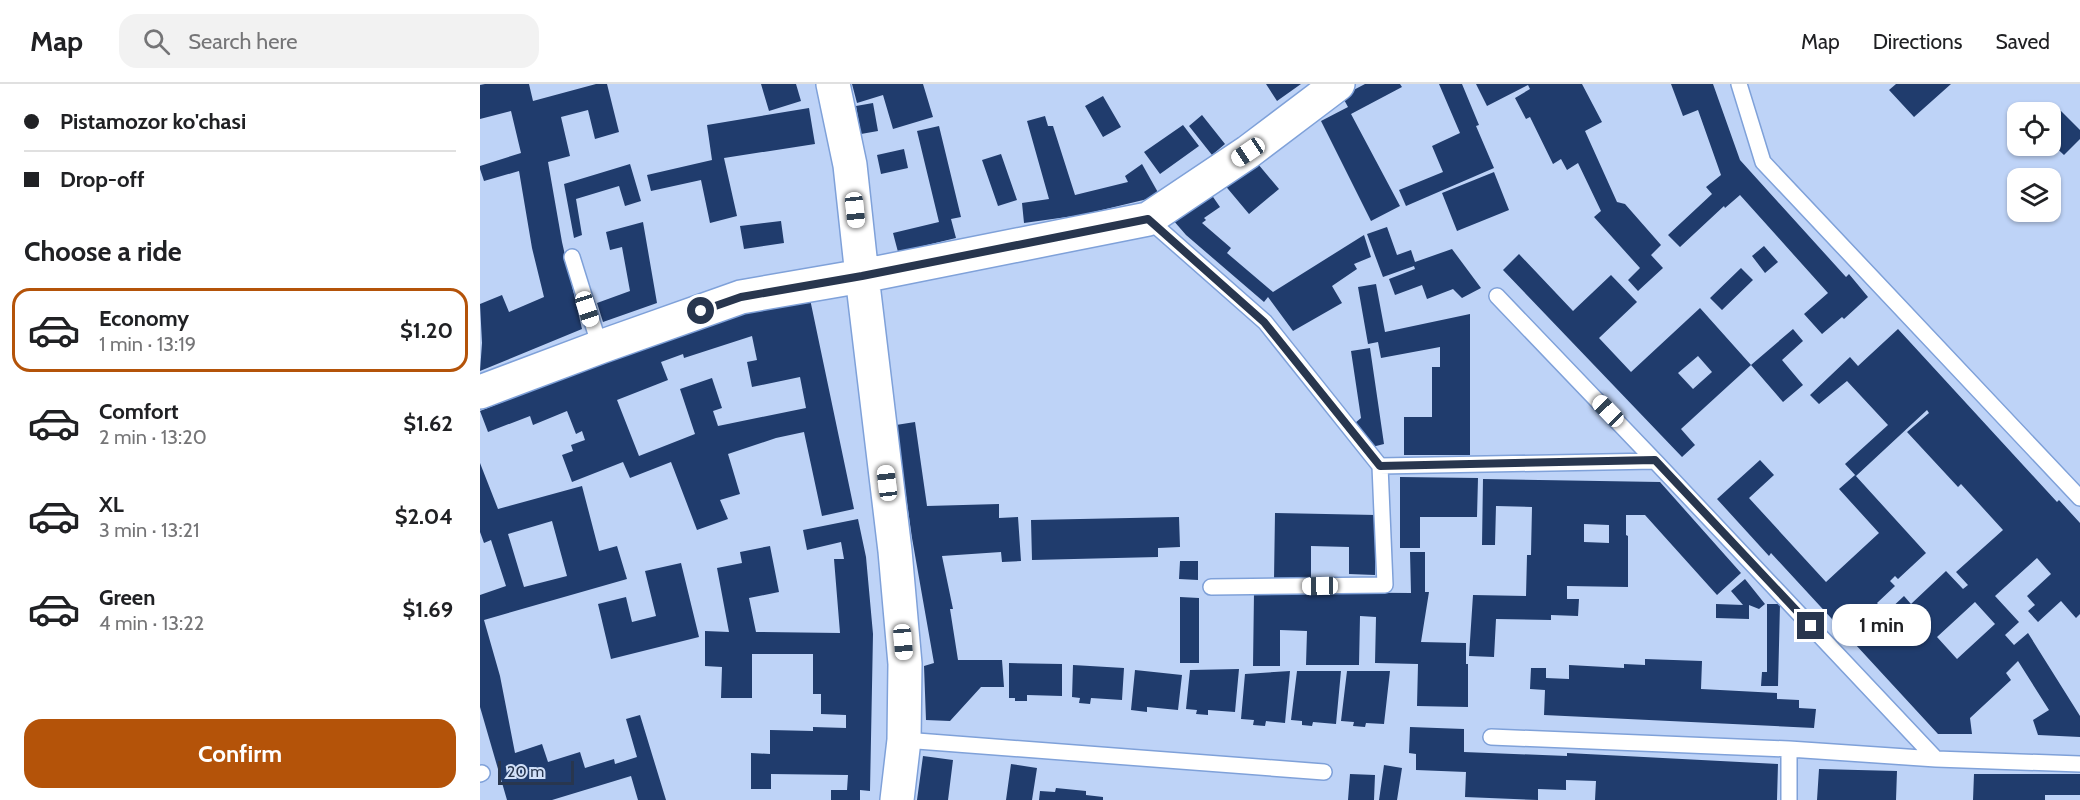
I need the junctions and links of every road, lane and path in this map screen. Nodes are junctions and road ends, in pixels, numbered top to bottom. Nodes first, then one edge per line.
1 (833, 84) edge
2 (1338, 84) edge
3 (1738, 84) edge
4 (1148, 219) junction
5 (572, 257) dead end
6 (862, 276) junction
7 (1497, 296) dead end
8 (600, 347) junction
9 (480, 392) edge
10 (1655, 460) junction
11 (1380, 466) junction
12 (2080, 498) edge
13 (1211, 587) dead end
14 (1491, 737) dead end
15 (904, 740) junction
16 (1789, 749) junction
17 (1936, 759) junction
18 (2080, 764) edge
19 (1324, 772) dead end
20 (897, 800) edge
21 (1789, 800) edge

1 - 6 street
2 - 4 street
3 - 12 lane
4 - 6 street
4 - 11 lane
5 - 8 lane
6 - 8 street
6 - 15 street
7 - 10 lane
8 - 9 street
10 - 11 lane
10 - 17 lane
11 - 13 lane
14 - 16 lane
15 - 19 lane
15 - 20 street
16 - 17 lane
16 - 21 lane
17 - 18 lane

